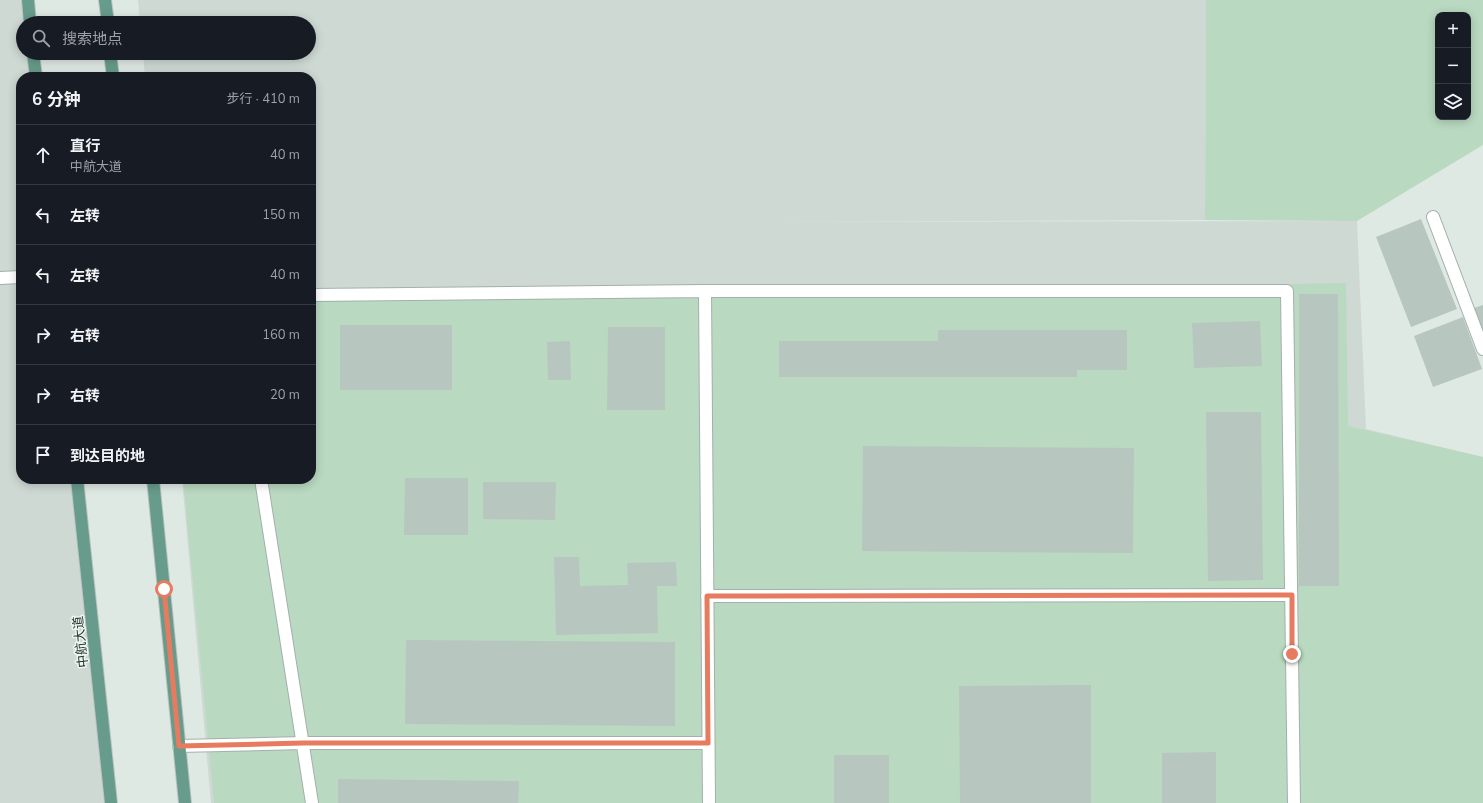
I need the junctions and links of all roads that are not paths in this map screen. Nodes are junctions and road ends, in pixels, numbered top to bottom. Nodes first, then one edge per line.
1 (28, 0) edge
2 (105, 0) edge
3 (29, 16) edge
4 (107, 16) edge
5 (35, 60) edge
6 (111, 60) edge
7 (36, 72) edge
8 (112, 72) edge
9 (1433, 218) dead end
10 (16, 277) edge
11 (0, 278) edge
12 (705, 291) junction
13 (316, 295) edge
14 (1483, 349) edge
15 (78, 484) edge
16 (153, 484) edge
17 (262, 484) edge
18 (1292, 595) junction
19 (707, 596) junction
20 (303, 743) junction
21 (708, 743) junction
22 (179, 746) junction
23 (111, 803) edge
24 (185, 803) edge
25 (312, 803) edge
26 (709, 803) edge
27 (1294, 803) edge

1 - 3 main road
2 - 4 main road
5 - 7 main road
6 - 8 main road
9 - 14 lane
10 - 11 lane
12 - 13 lane
12 - 18 lane
12 - 19 lane
15 - 23 main road, 中航大道
16 - 22 main road
17 - 20 lane
18 - 19 lane
18 - 27 lane
19 - 21 lane
20 - 21 lane
20 - 22 lane
20 - 25 lane
21 - 26 lane
22 - 24 main road

